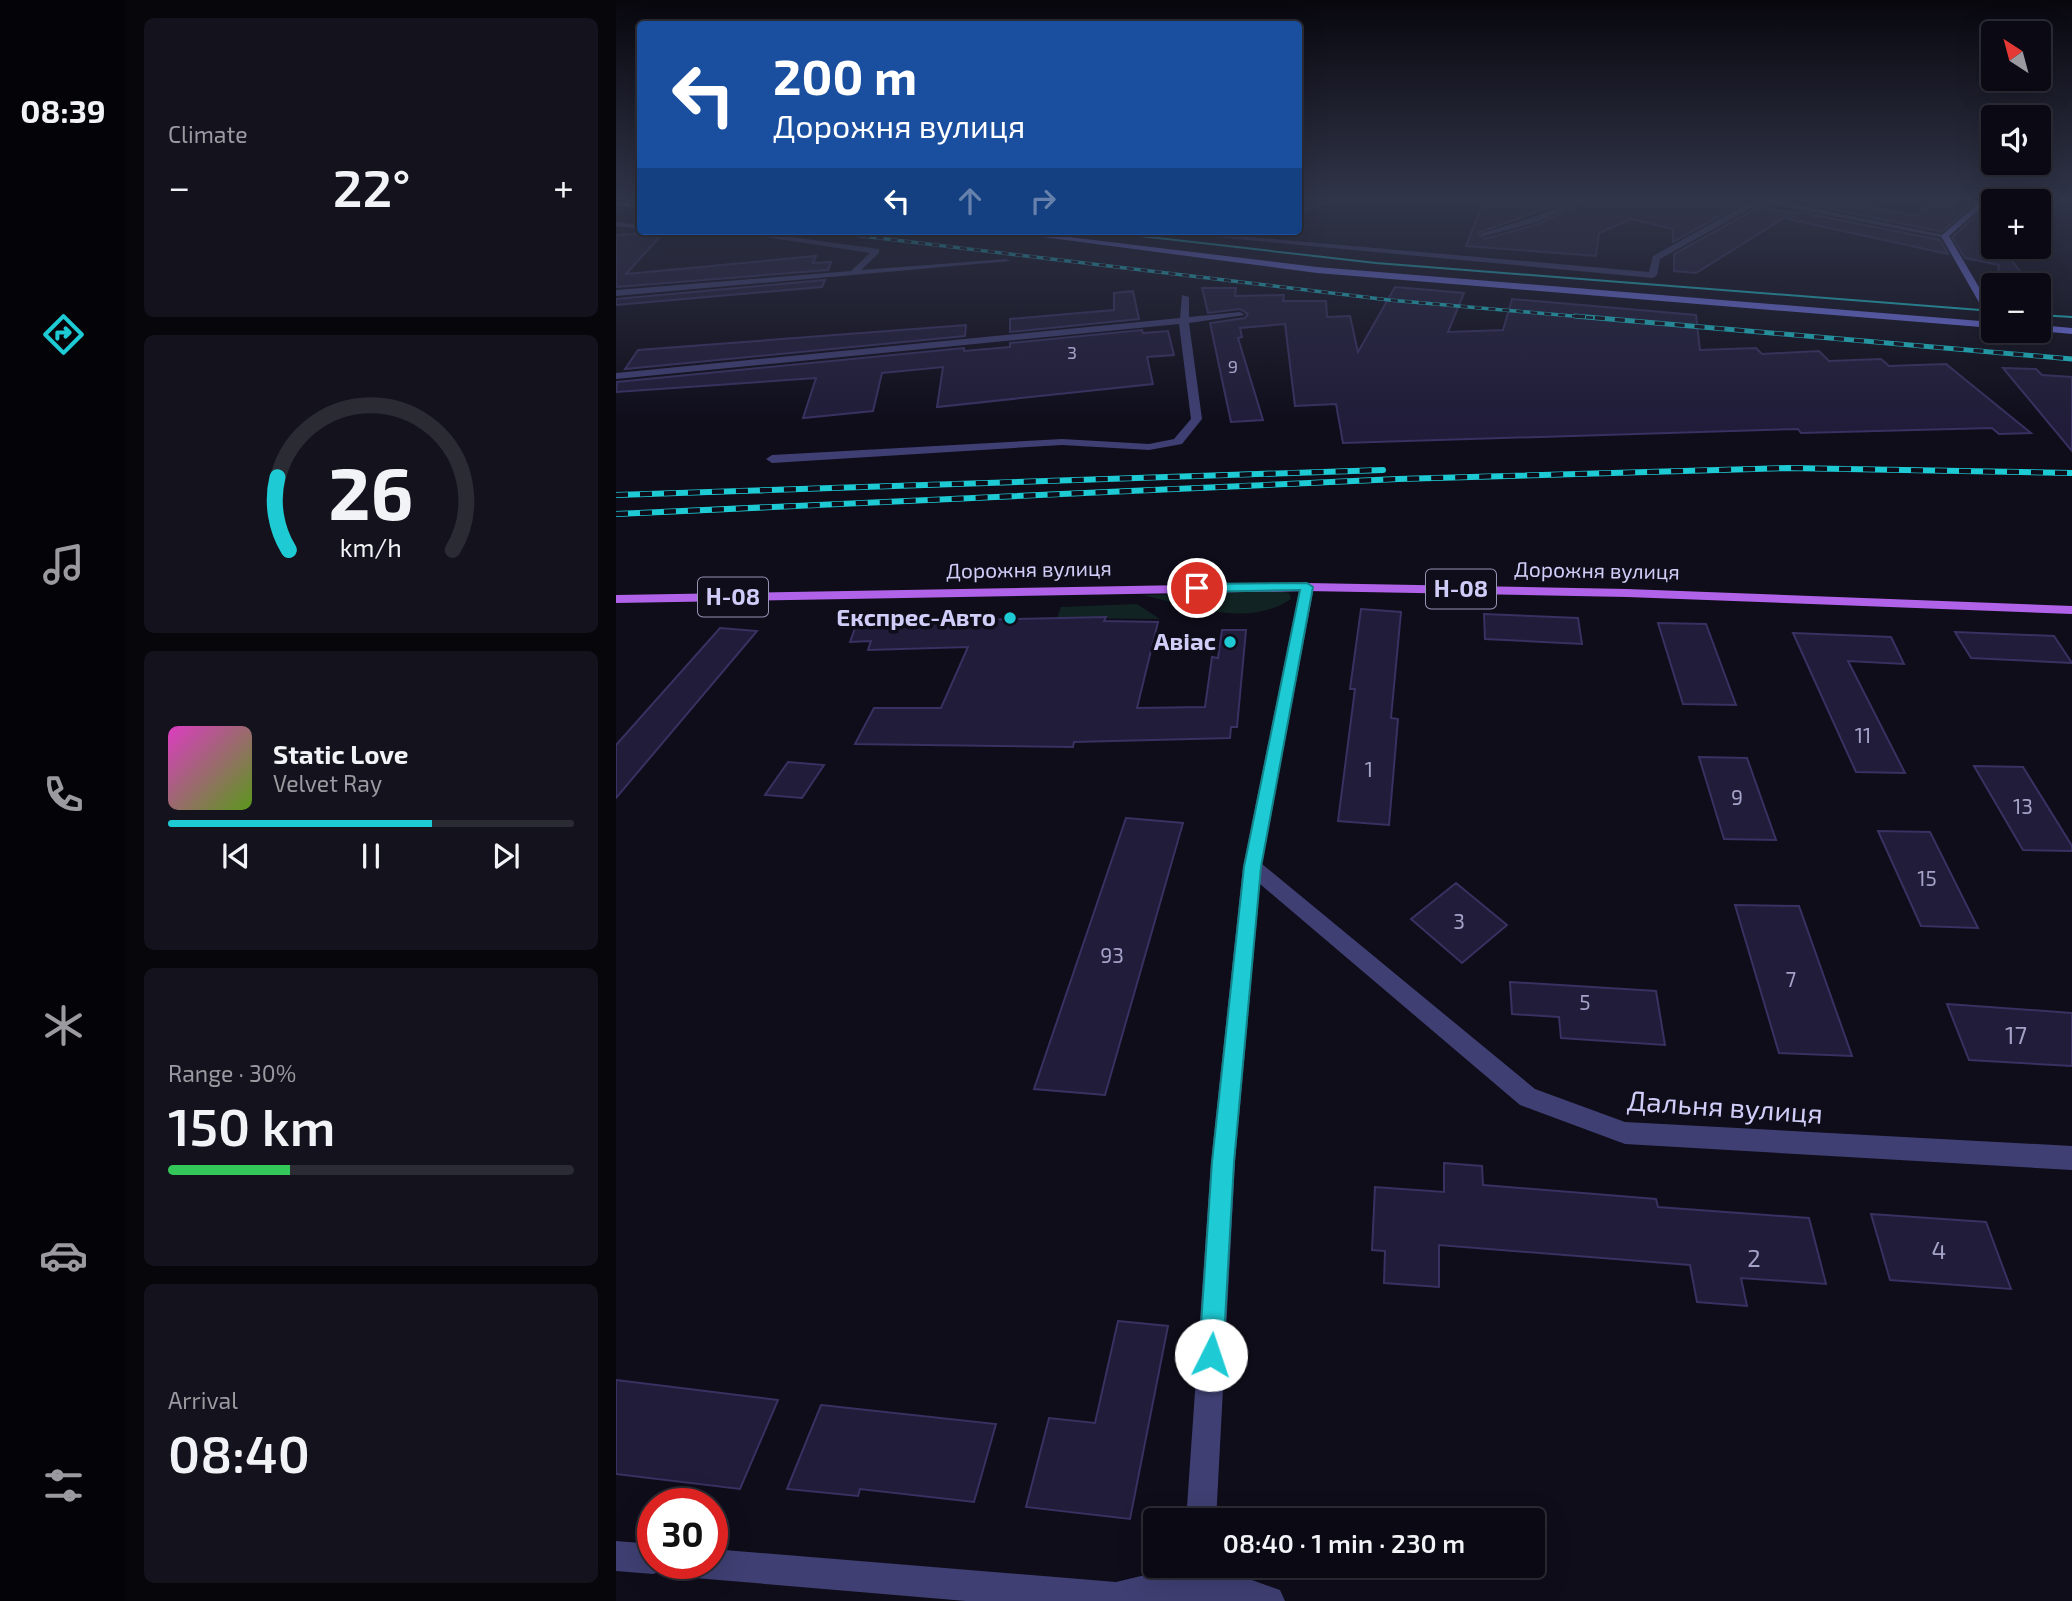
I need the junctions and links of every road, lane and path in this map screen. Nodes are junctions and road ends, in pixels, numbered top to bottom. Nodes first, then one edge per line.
1 (834, 275) edge
2 (1386, 275) edge
3 (1968, 275) edge
4 (616, 293) edge
5 (1185, 297) dead end
6 (1981, 297) edge
7 (1240, 316) dead end
8 (1184, 323) junction
9 (1981, 324) edge
10 (2051, 329) edge
11 (2072, 331) edge
12 (616, 376) edge
13 (772, 459) dead end
14 (1307, 587) junction
15 (616, 599) edge
16 (2072, 610) edge
17 (1252, 867) junction
18 (2072, 1158) edge
19 (1202, 1508) edge
20 (616, 1556) edge
21 (637, 1558) edge
22 (728, 1566) edge
23 (1198, 1587) edge
24 (1269, 1601) edge

1 - 4 street
2 - 9 main road
3 - 6 main road
5 - 8 street
7 - 8 street
8 - 12 street
8 - 13 street
10 - 11 main road
14 - 15 main road, Дорожня вулиця / Н-08
14 - 16 main road, Дорожня вулиця / Н-08
14 - 17 street
17 - 18 street, Дальня вулиця
17 - 19 street
20 - 21 street
22 - 23 street
23 - 24 street

